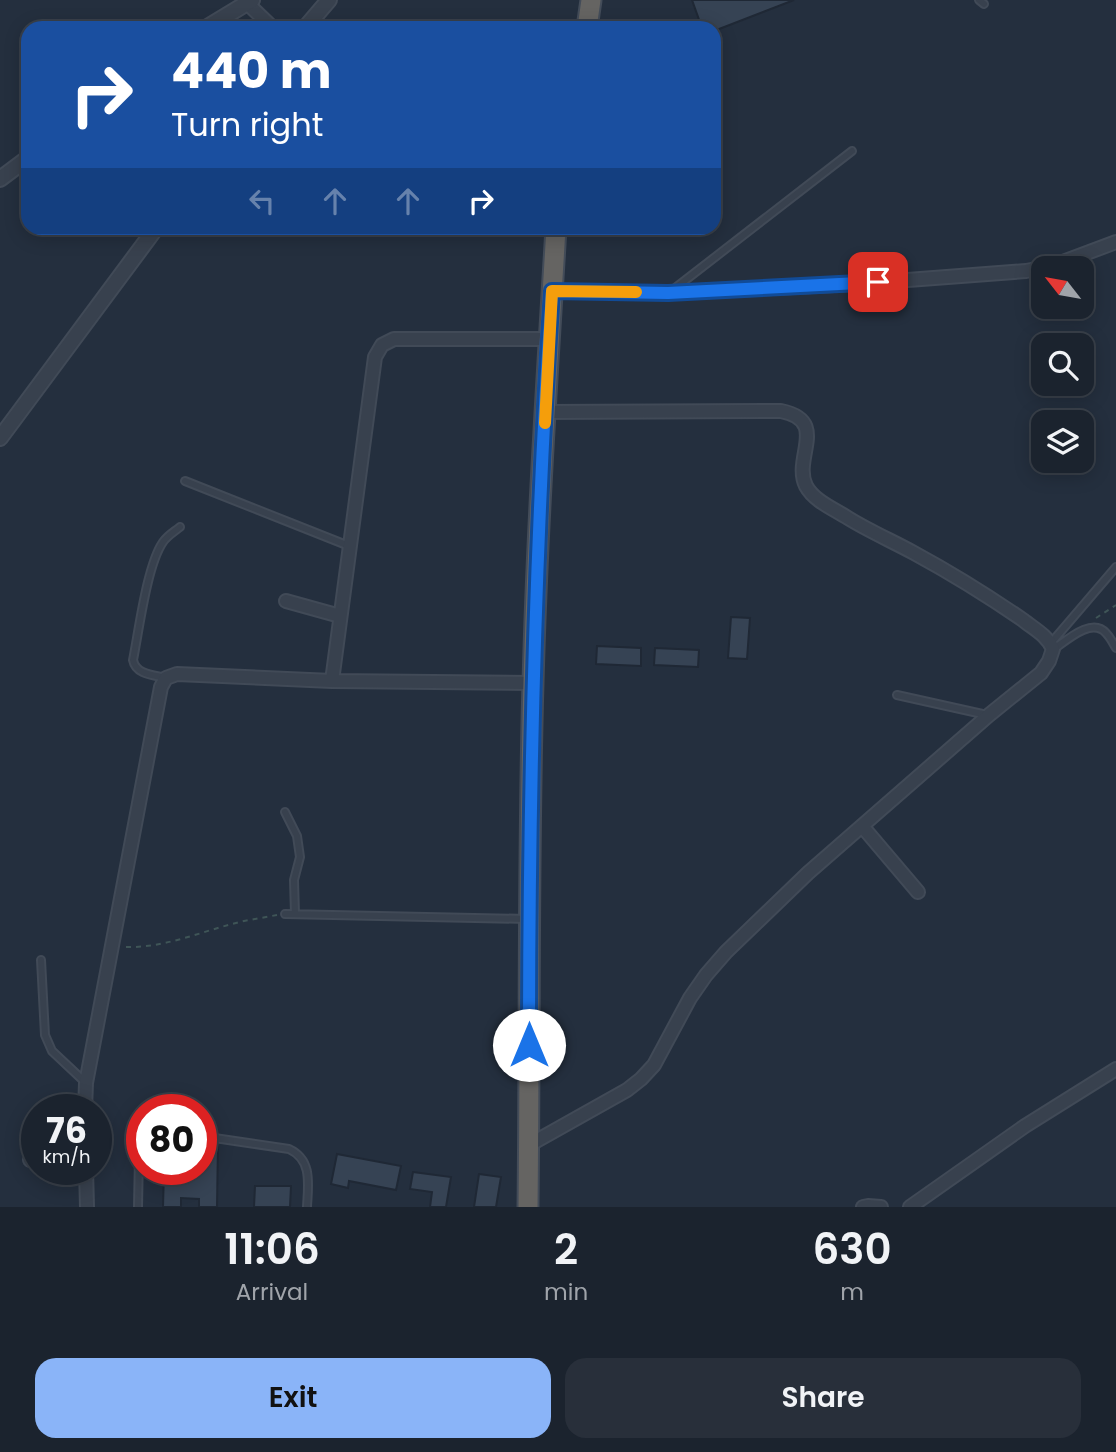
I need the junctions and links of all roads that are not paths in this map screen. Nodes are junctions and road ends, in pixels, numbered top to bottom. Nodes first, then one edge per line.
1 (591, 0) edge
2 (329, 1) edge
3 (250, 2) edge
4 (218, 21) edge
5 (268, 21) edge
6 (311, 21) edge
7 (588, 21) edge
8 (852, 151) dead end
9 (21, 163) edge
10 (0, 179) edge
11 (151, 235) edge
12 (556, 235) edge
13 (1114, 245) edge
14 (552, 291) junction
15 (668, 293) junction
16 (549, 339) junction
17 (545, 412) junction
18 (0, 438) edge
19 (185, 481) dead end
20 (180, 527) dead end
21 (349, 546) junction
22 (1116, 566) edge
23 (286, 601) dead end
24 (341, 616) junction
25 (1052, 646) junction
26 (1116, 648) edge
27 (166, 678) junction
28 (332, 681) junction
29 (533, 683) junction
30 (897, 695) dead end
31 (989, 715) junction
32 (285, 812) dead end
33 (862, 826) junction
34 (918, 892) dead end
35 (285, 914) road end
36 (295, 914) junction
37 (529, 919) junction
38 (41, 960) dead end
39 (1116, 1069) edge
40 (86, 1083) junction
41 (86, 1094) edge
42 (217, 1138) edge
43 (529, 1145) junction
44 (86, 1185) edge
45 (138, 1185) edge
46 (87, 1207) edge
47 (138, 1207) edge
48 (307, 1207) edge
49 (528, 1207) edge
50 (863, 1207) edge
51 (881, 1207) edge
52 (910, 1207) edge

1 - 7 highway
2 - 6 street
3 - 4 street
3 - 5 street
8 - 15 lane
9 - 10 street
11 - 18 street
12 - 14 highway
13 - 15 street
14 - 15 street
14 - 16 highway
16 - 17 highway
16 - 21 street
17 - 25 street
17 - 29 highway
19 - 21 lane
20 - 27 lane
21 - 24 street
22 - 25 lane
23 - 24 street
24 - 28 street
25 - 26 lane
25 - 31 street
27 - 28 street
27 - 40 street
28 - 29 street
29 - 37 highway
30 - 31 lane
31 - 33 street
32 - 36 lane
33 - 34 street
33 - 43 street
35 - 36 lane
36 - 37 lane
37 - 43 highway
38 - 40 lane
39 - 52 street
40 - 41 street
42 - 48 lane
43 - 49 highway
44 - 46 street
45 - 47 lane
50 - 51 street

